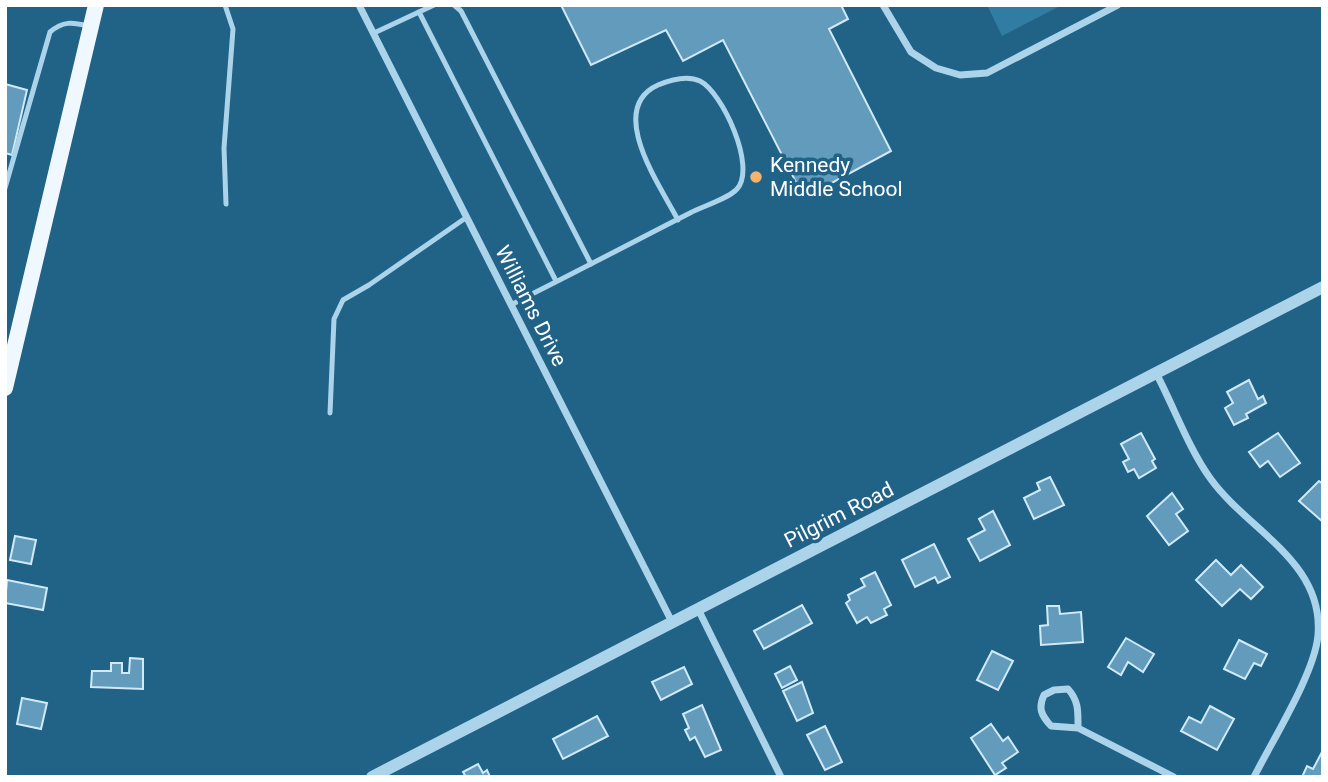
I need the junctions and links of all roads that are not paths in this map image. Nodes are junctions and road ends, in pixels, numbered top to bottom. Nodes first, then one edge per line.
1 (96, 5) edge
2 (225, 5) edge
3 (359, 5) edge
4 (434, 5) edge
5 (454, 5) edge
6 (883, 5) edge
7 (1118, 5) edge
8 (419, 12) junction
9 (91, 26) junction
10 (374, 33) junction
11 (5, 188) edge
12 (226, 204) dead end
13 (467, 217) junction
14 (678, 219) junction
15 (591, 264) junction
16 (556, 281) junction
17 (1323, 287) edge
18 (511, 304) junction
19 (1156, 373) junction
20 (5, 388) edge
21 (330, 414) dead end
22 (698, 608) junction
23 (672, 622) junction
24 (1078, 728) junction
25 (372, 777) edge
26 (780, 777) edge
27 (1174, 777) edge
28 (1254, 777) edge

1 - 9 main road
2 - 12 lane
3 - 10 street, Williams Drive
4 - 8 lane
5 - 15 lane
6 - 7 street
8 - 10 lane
8 - 16 lane
9 - 11 lane
9 - 20 main road
10 - 13 street, Williams Drive
13 - 18 street, Williams Drive
13 - 21 lane
14 - 14 lane
14 - 15 lane
15 - 16 lane
16 - 18 lane
17 - 19 street, Pilgrim Road
18 - 23 street, Williams Drive
19 - 22 street, Pilgrim Road
19 - 28 street
22 - 23 street, Pilgrim Road
22 - 26 street
23 - 25 street, Pilgrim Road
24 - 24 street
24 - 27 street

